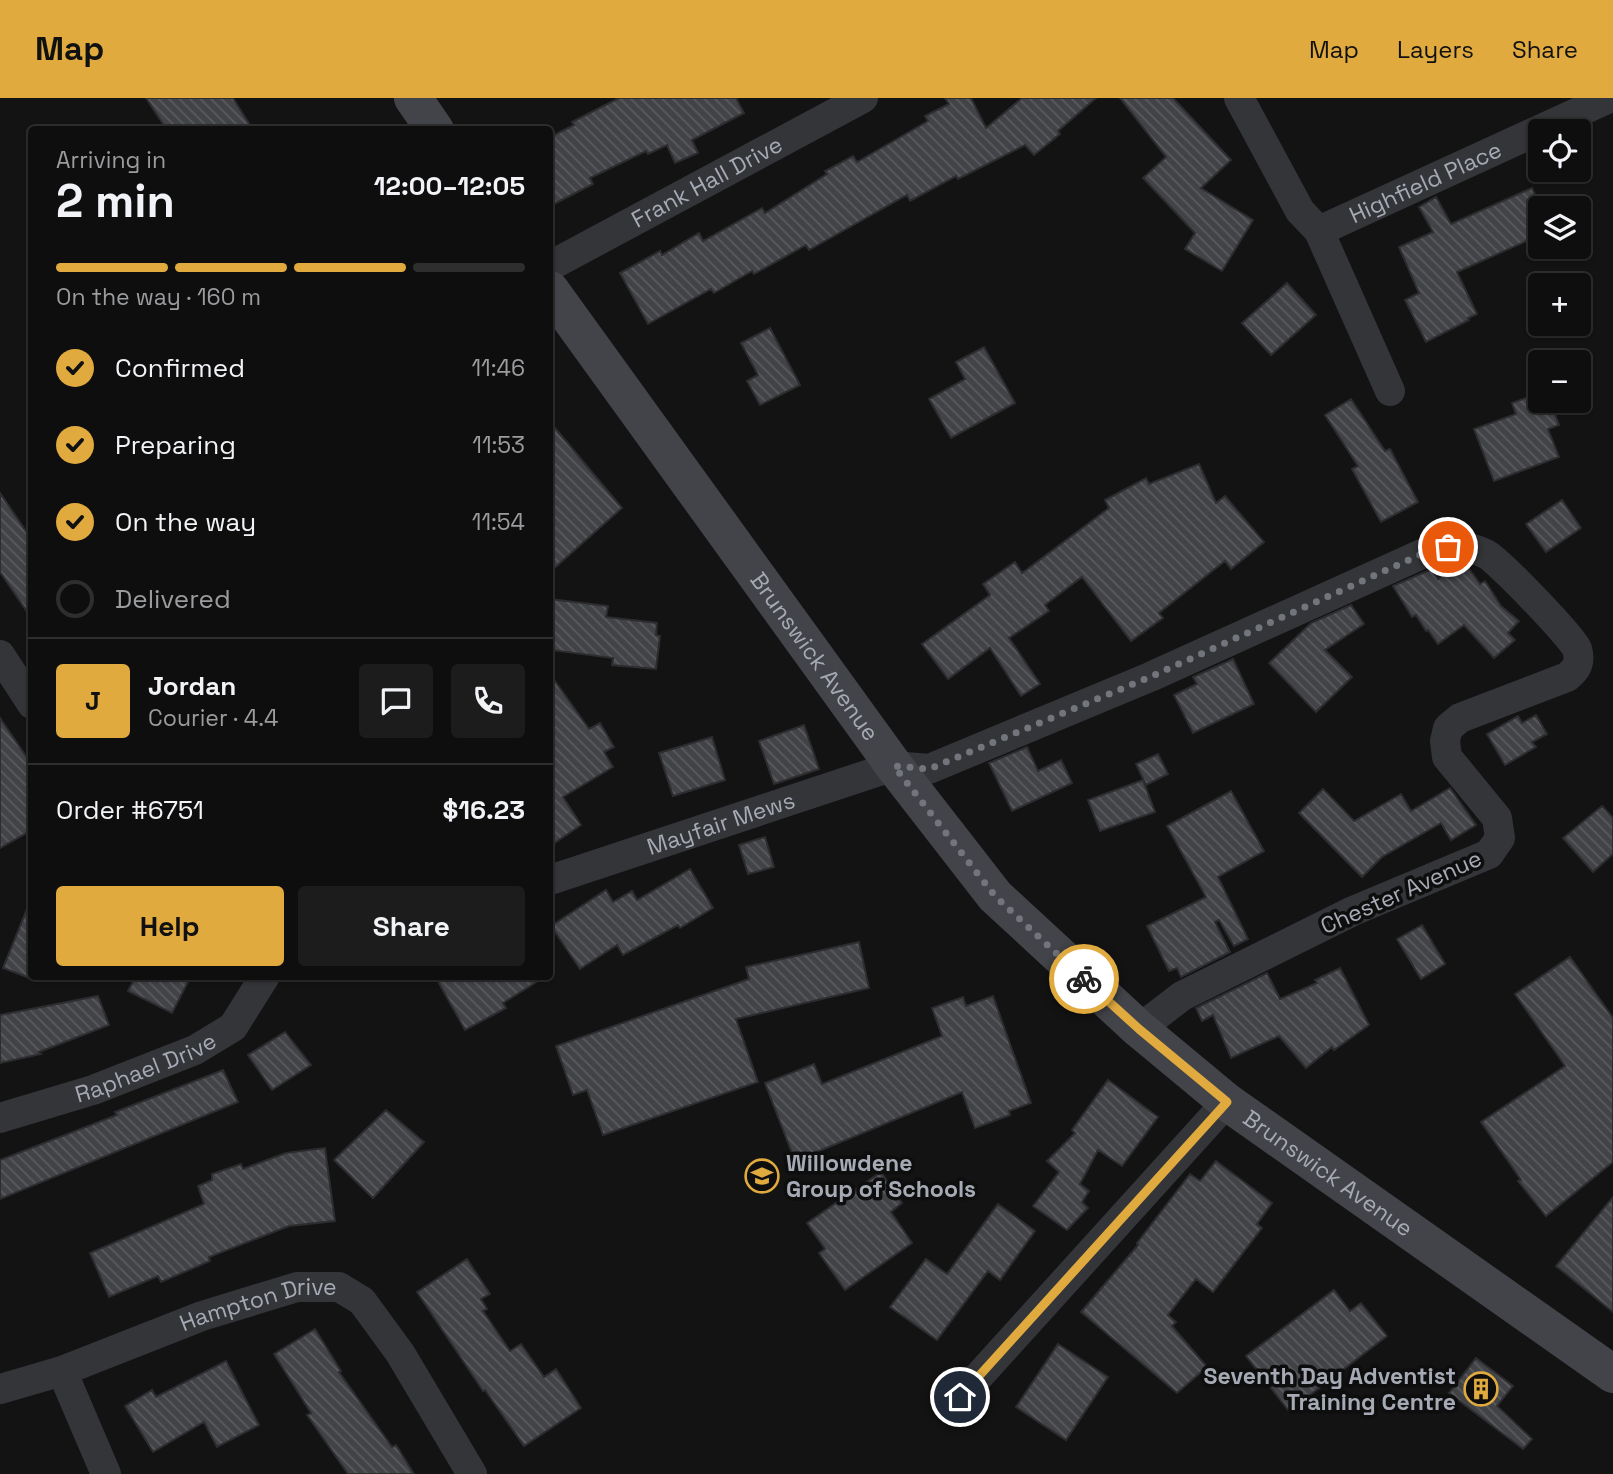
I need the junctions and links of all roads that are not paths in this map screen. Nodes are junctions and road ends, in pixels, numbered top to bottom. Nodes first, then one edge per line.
1 (413, 98) edge
2 (863, 98) edge
3 (1239, 98) edge
4 (1609, 98) edge
5 (432, 126) edge
6 (1319, 231) junction
7 (553, 263) edge
8 (553, 294) edge
9 (1390, 391) dead end
10 (0, 655) edge
11 (28, 698) edge
12 (894, 766) junction
13 (553, 879) edge
14 (260, 980) edge
15 (1139, 1029) junction
16 (1227, 1102) junction
17 (0, 1118) edge
18 (62, 1371) junction
19 (1613, 1374) edge
20 (0, 1389) edge
21 (960, 1397) dead end
22 (106, 1474) edge
23 (472, 1474) edge

1 - 5 main road
2 - 7 street, Frank Hall Drive
3 - 6 street
4 - 6 street, Highfield Place
6 - 9 street
8 - 12 main road, Brunswick Avenue
10 - 11 street
12 - 13 street, Mayfair Mews
12 - 15 main road, Brunswick Avenue
12 - 15 street, Chester Avenue
14 - 17 street, Raphael Drive
15 - 16 main road, Brunswick Avenue
16 - 19 main road, Brunswick Avenue
16 - 21 street
18 - 20 street, Hampton Drive
18 - 22 street
18 - 23 street, Hampton Drive

